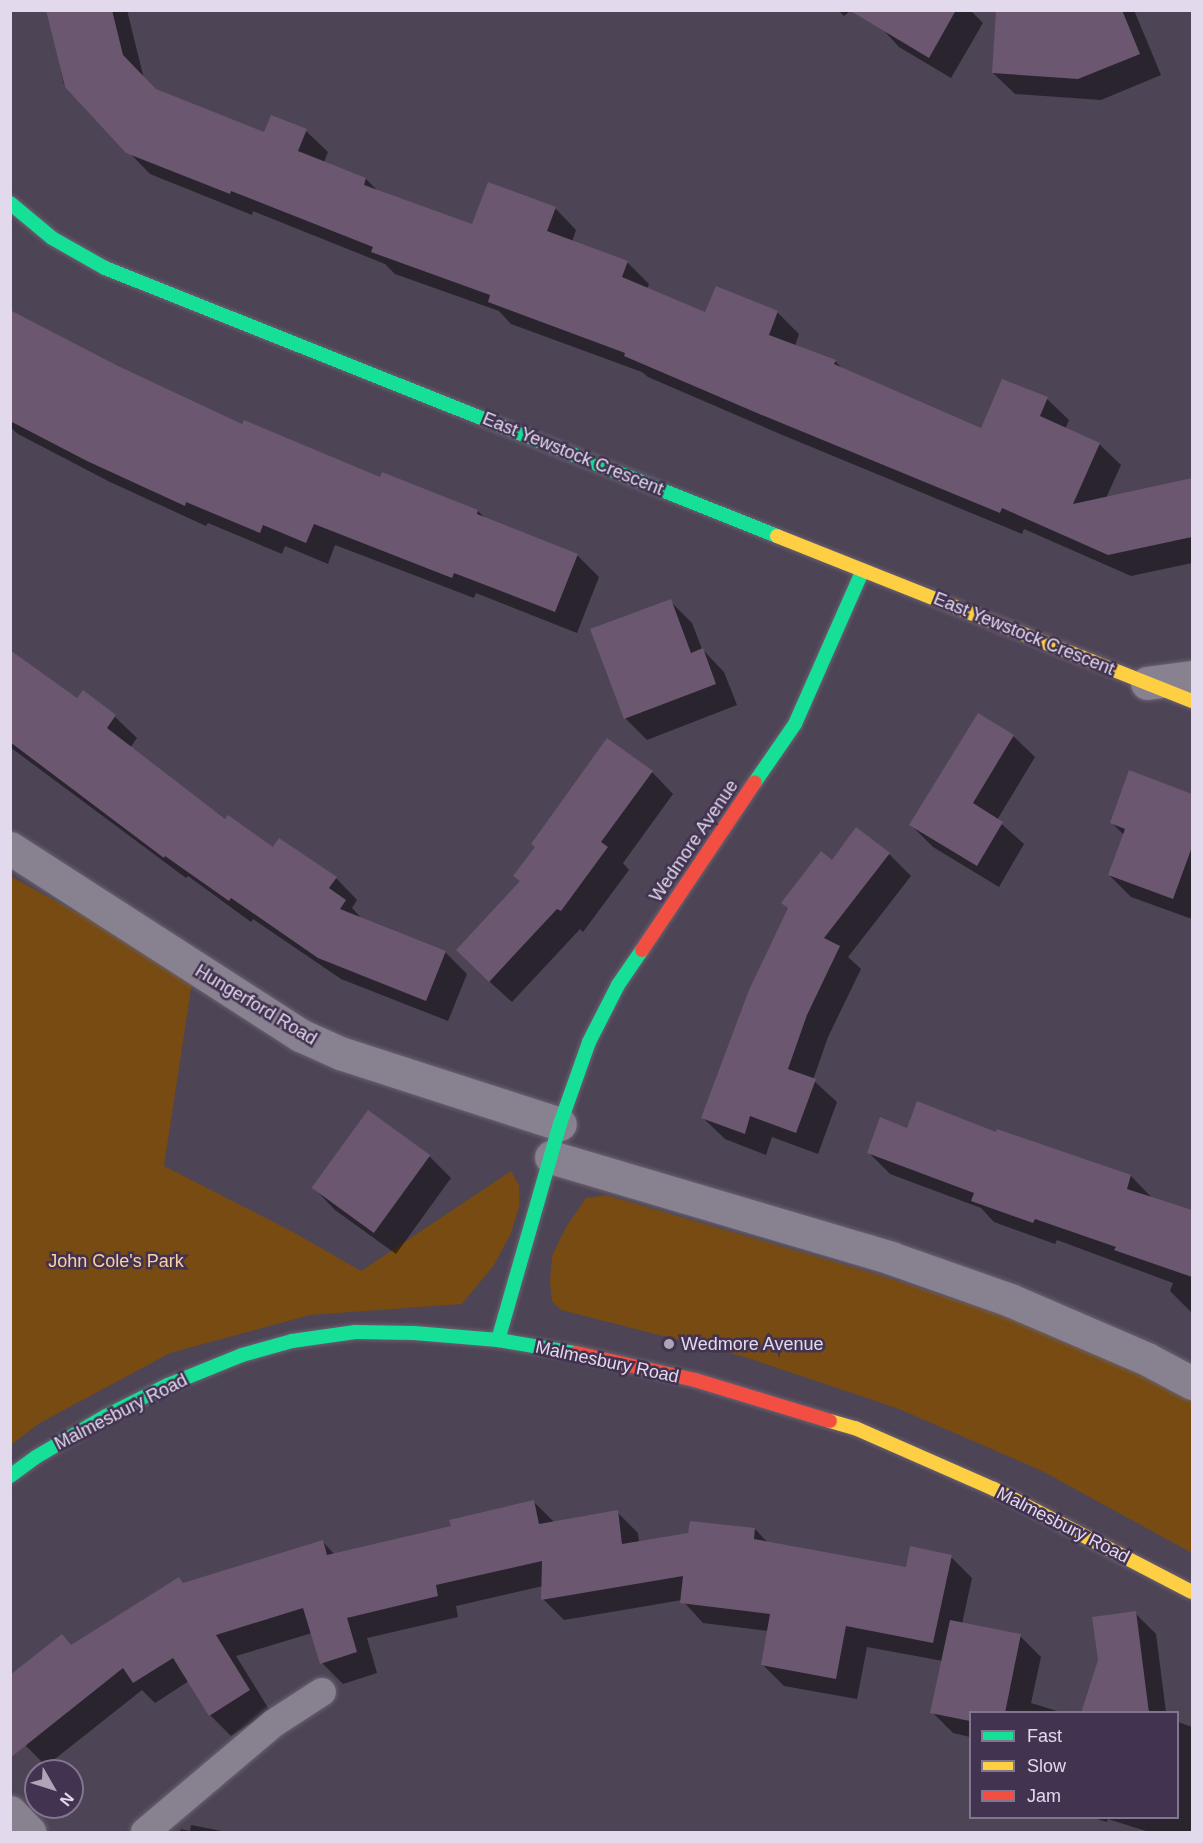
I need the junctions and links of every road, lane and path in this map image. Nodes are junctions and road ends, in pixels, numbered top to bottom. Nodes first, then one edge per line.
1 (10, 204) edge
2 (862, 570) junction
3 (1192, 676) edge
4 (1147, 684) junction
5 (1192, 701) edge
6 (10, 848) edge
7 (560, 1124) junction
8 (551, 1157) junction
9 (498, 1340) junction
10 (1192, 1383) edge
11 (10, 1476) edge
12 (1192, 1592) edge
13 (322, 1692) dead end
14 (10, 1812) edge
15 (29, 1833) edge
16 (145, 1833) edge

1 - 2 street, East Yewstock Crescent
2 - 4 street, East Yewstock Crescent
2 - 7 street, Wedmore Avenue
3 - 4 street
4 - 5 street, East Yewstock Crescent
6 - 7 street, Hungerford Road
7 - 8 street, Wedmore Avenue
8 - 9 street, Wedmore Avenue
8 - 10 street
9 - 11 street, Malmesbury Road
9 - 12 street, Malmesbury Road
13 - 16 lane
14 - 15 street

